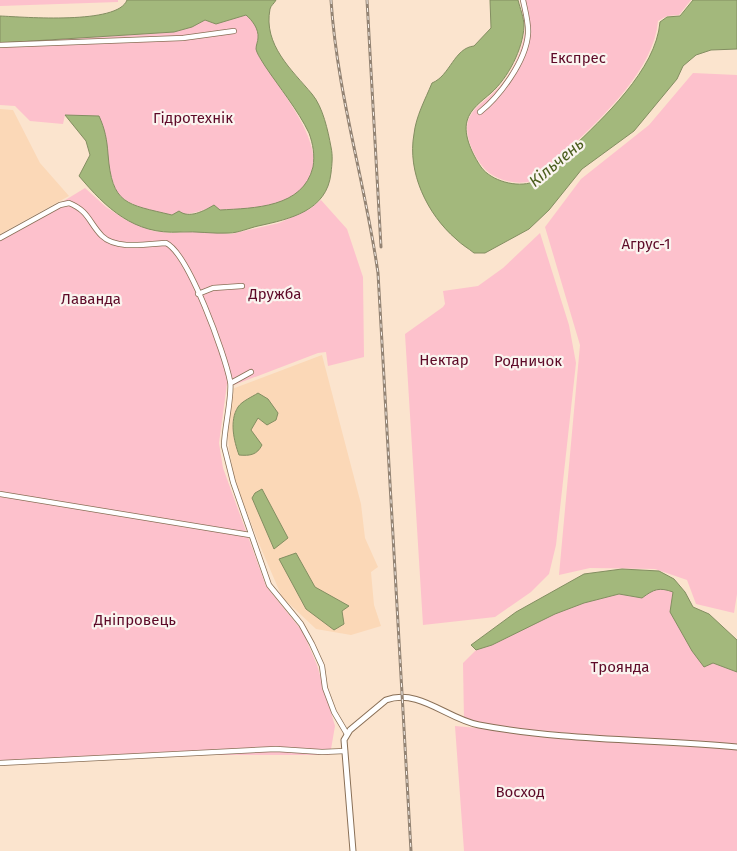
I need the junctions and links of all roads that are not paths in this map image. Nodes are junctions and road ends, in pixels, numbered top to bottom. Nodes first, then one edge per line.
1 (523, 0) edge
2 (234, 31) dead end
3 (0, 45) edge
4 (480, 112) dead end
5 (0, 238) edge
6 (242, 286) dead end
7 (198, 294) junction
8 (251, 372) dead end
9 (231, 383) junction
10 (0, 494) edge
11 (250, 535) junction
12 (347, 734) junction
13 (737, 747) edge
14 (345, 751) junction
15 (0, 763) edge
16 (353, 851) edge

1 - 4 street
2 - 3 street
5 - 7 street
6 - 7 street
7 - 9 street
8 - 9 street
9 - 11 street
10 - 11 street
11 - 12 street
12 - 13 street
12 - 14 street
14 - 15 street
14 - 16 street

